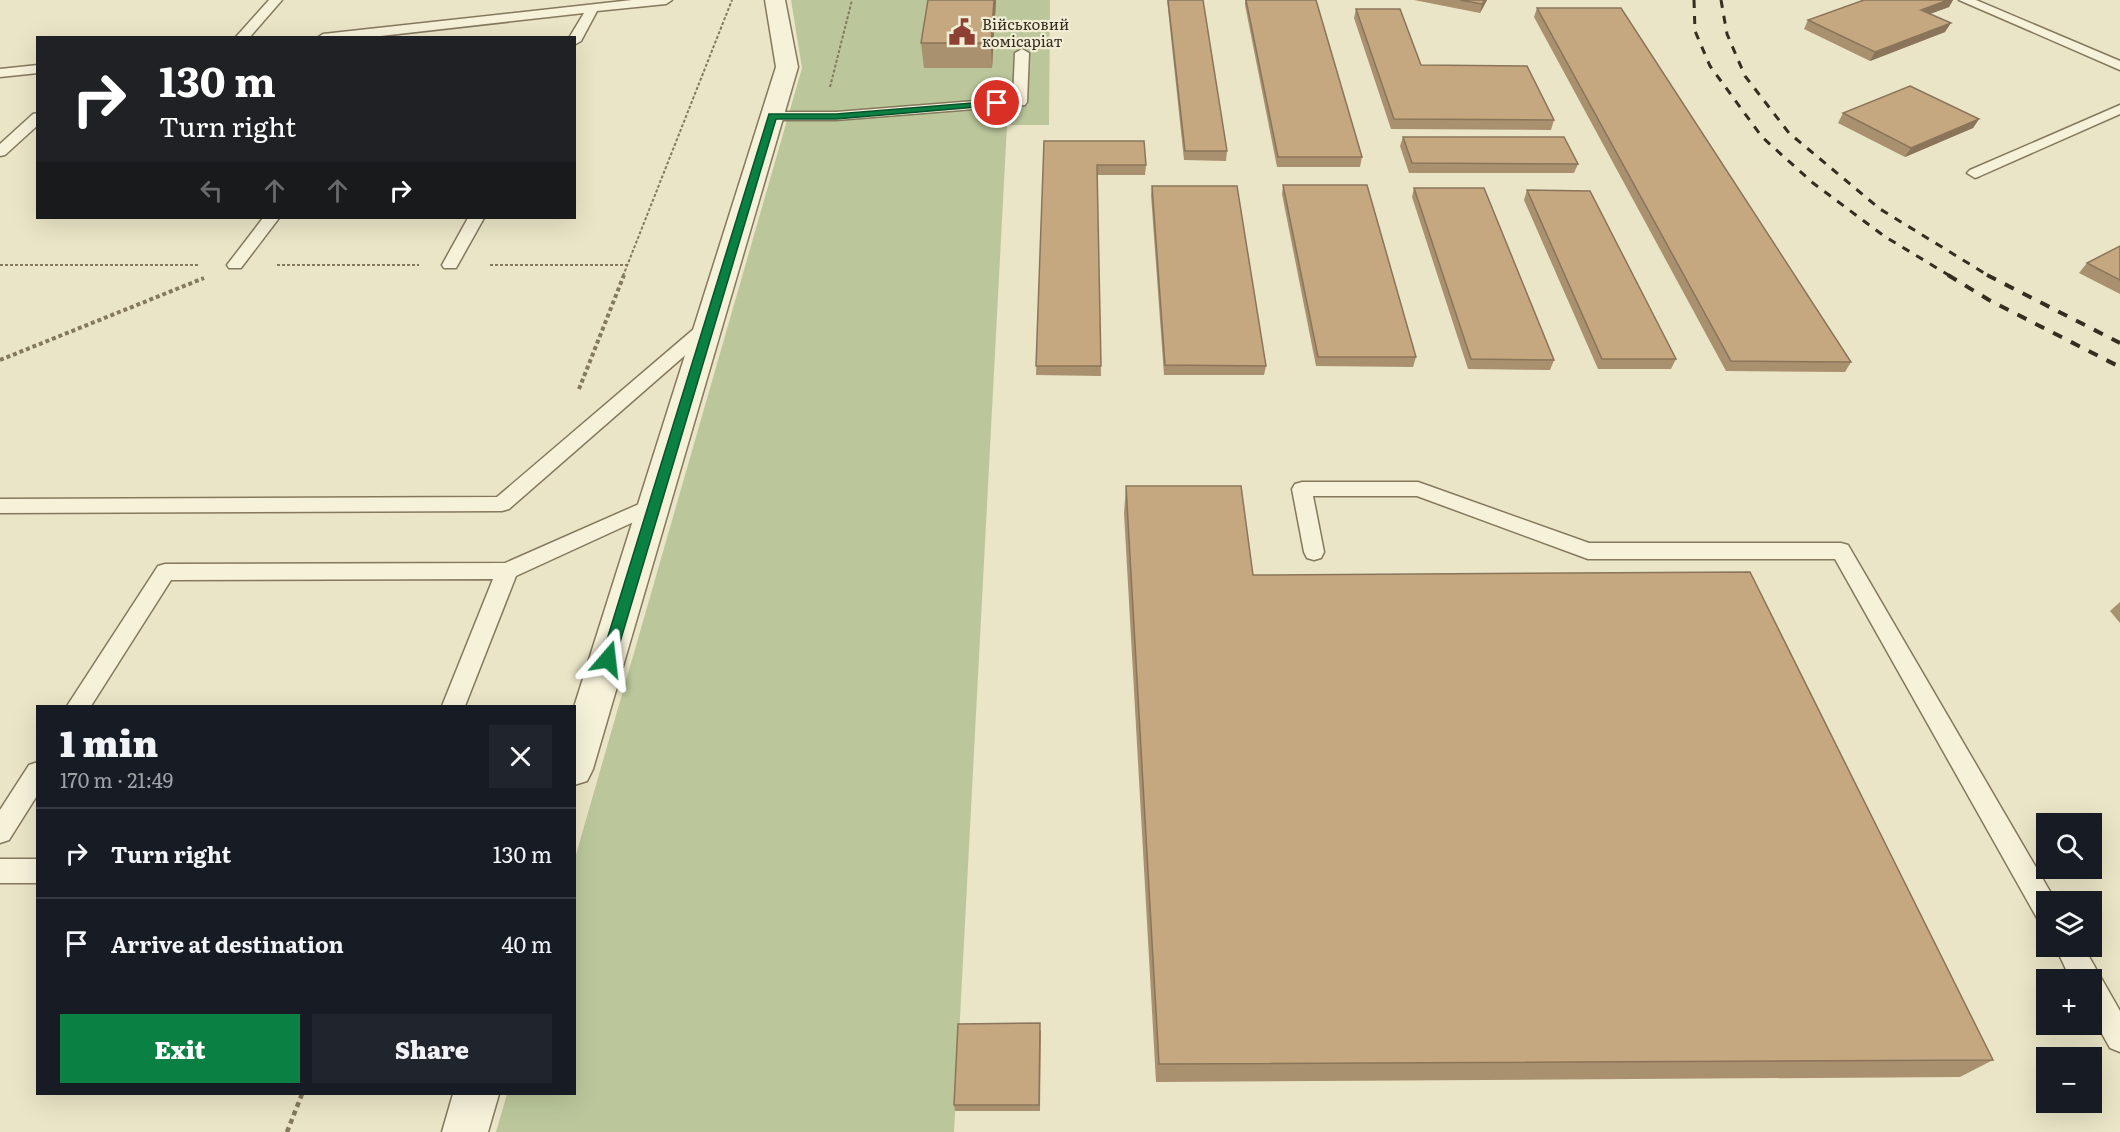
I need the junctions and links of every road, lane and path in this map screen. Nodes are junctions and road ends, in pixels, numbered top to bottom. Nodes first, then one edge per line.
1 (276, 0) edge
2 (666, 0) edge
3 (732, 0) edge
4 (775, 0) edge
5 (852, 0) edge
6 (1965, 0) edge
7 (592, 8) junction
8 (410, 32) edge
9 (243, 36) edge
10 (351, 36) edge
11 (576, 37) edge
12 (1022, 53) dead end
13 (2120, 66) edge
14 (36, 69) edge
15 (0, 73) edge
16 (2120, 110) edge
17 (772, 116) junction
18 (823, 117) junction
19 (36, 119) edge
20 (0, 152) edge
21 (1975, 173) dead end
22 (270, 219) edge
23 (475, 219) edge
24 (0, 265) edge
25 (235, 265) junction
26 (450, 265) junction
27 (628, 265) junction
28 (708, 326) junction
29 (0, 360) edge
30 (549, 464) junction
31 (655, 504) junction
32 (0, 506) edge
33 (1314, 552) dead end
34 (507, 571) junction
35 (80, 705) edge
36 (454, 705) edge
37 (576, 762) edge
38 (36, 775) edge
39 (0, 831) edge
40 (0, 871) edge
41 (36, 871) edge
42 (2036, 892) edge
43 (2102, 1006) edge
44 (2120, 1038) edge
45 (302, 1095) edge
46 (476, 1095) edge
47 (286, 1132) edge
48 (465, 1132) edge

1 - 9 lane
2 - 7 lane
3 - 27 path
4 - 17 street
5 - 18 path
6 - 13 lane
7 - 8 lane
7 - 11 lane
8 - 10 lane
12 - 18 lane
14 - 15 lane
16 - 21 lane
17 - 18 lane
17 - 28 street
19 - 20 lane
22 - 25 lane
23 - 26 lane
24 - 25 path
25 - 26 path
25 - 29 path
26 - 27 path
27 - 30 path
28 - 30 lane
28 - 31 street
30 - 32 lane
31 - 34 lane
31 - 37 street
33 - 42 lane
34 - 35 lane
34 - 36 lane
38 - 39 lane
40 - 41 lane
43 - 44 lane
45 - 47 path
46 - 48 street

